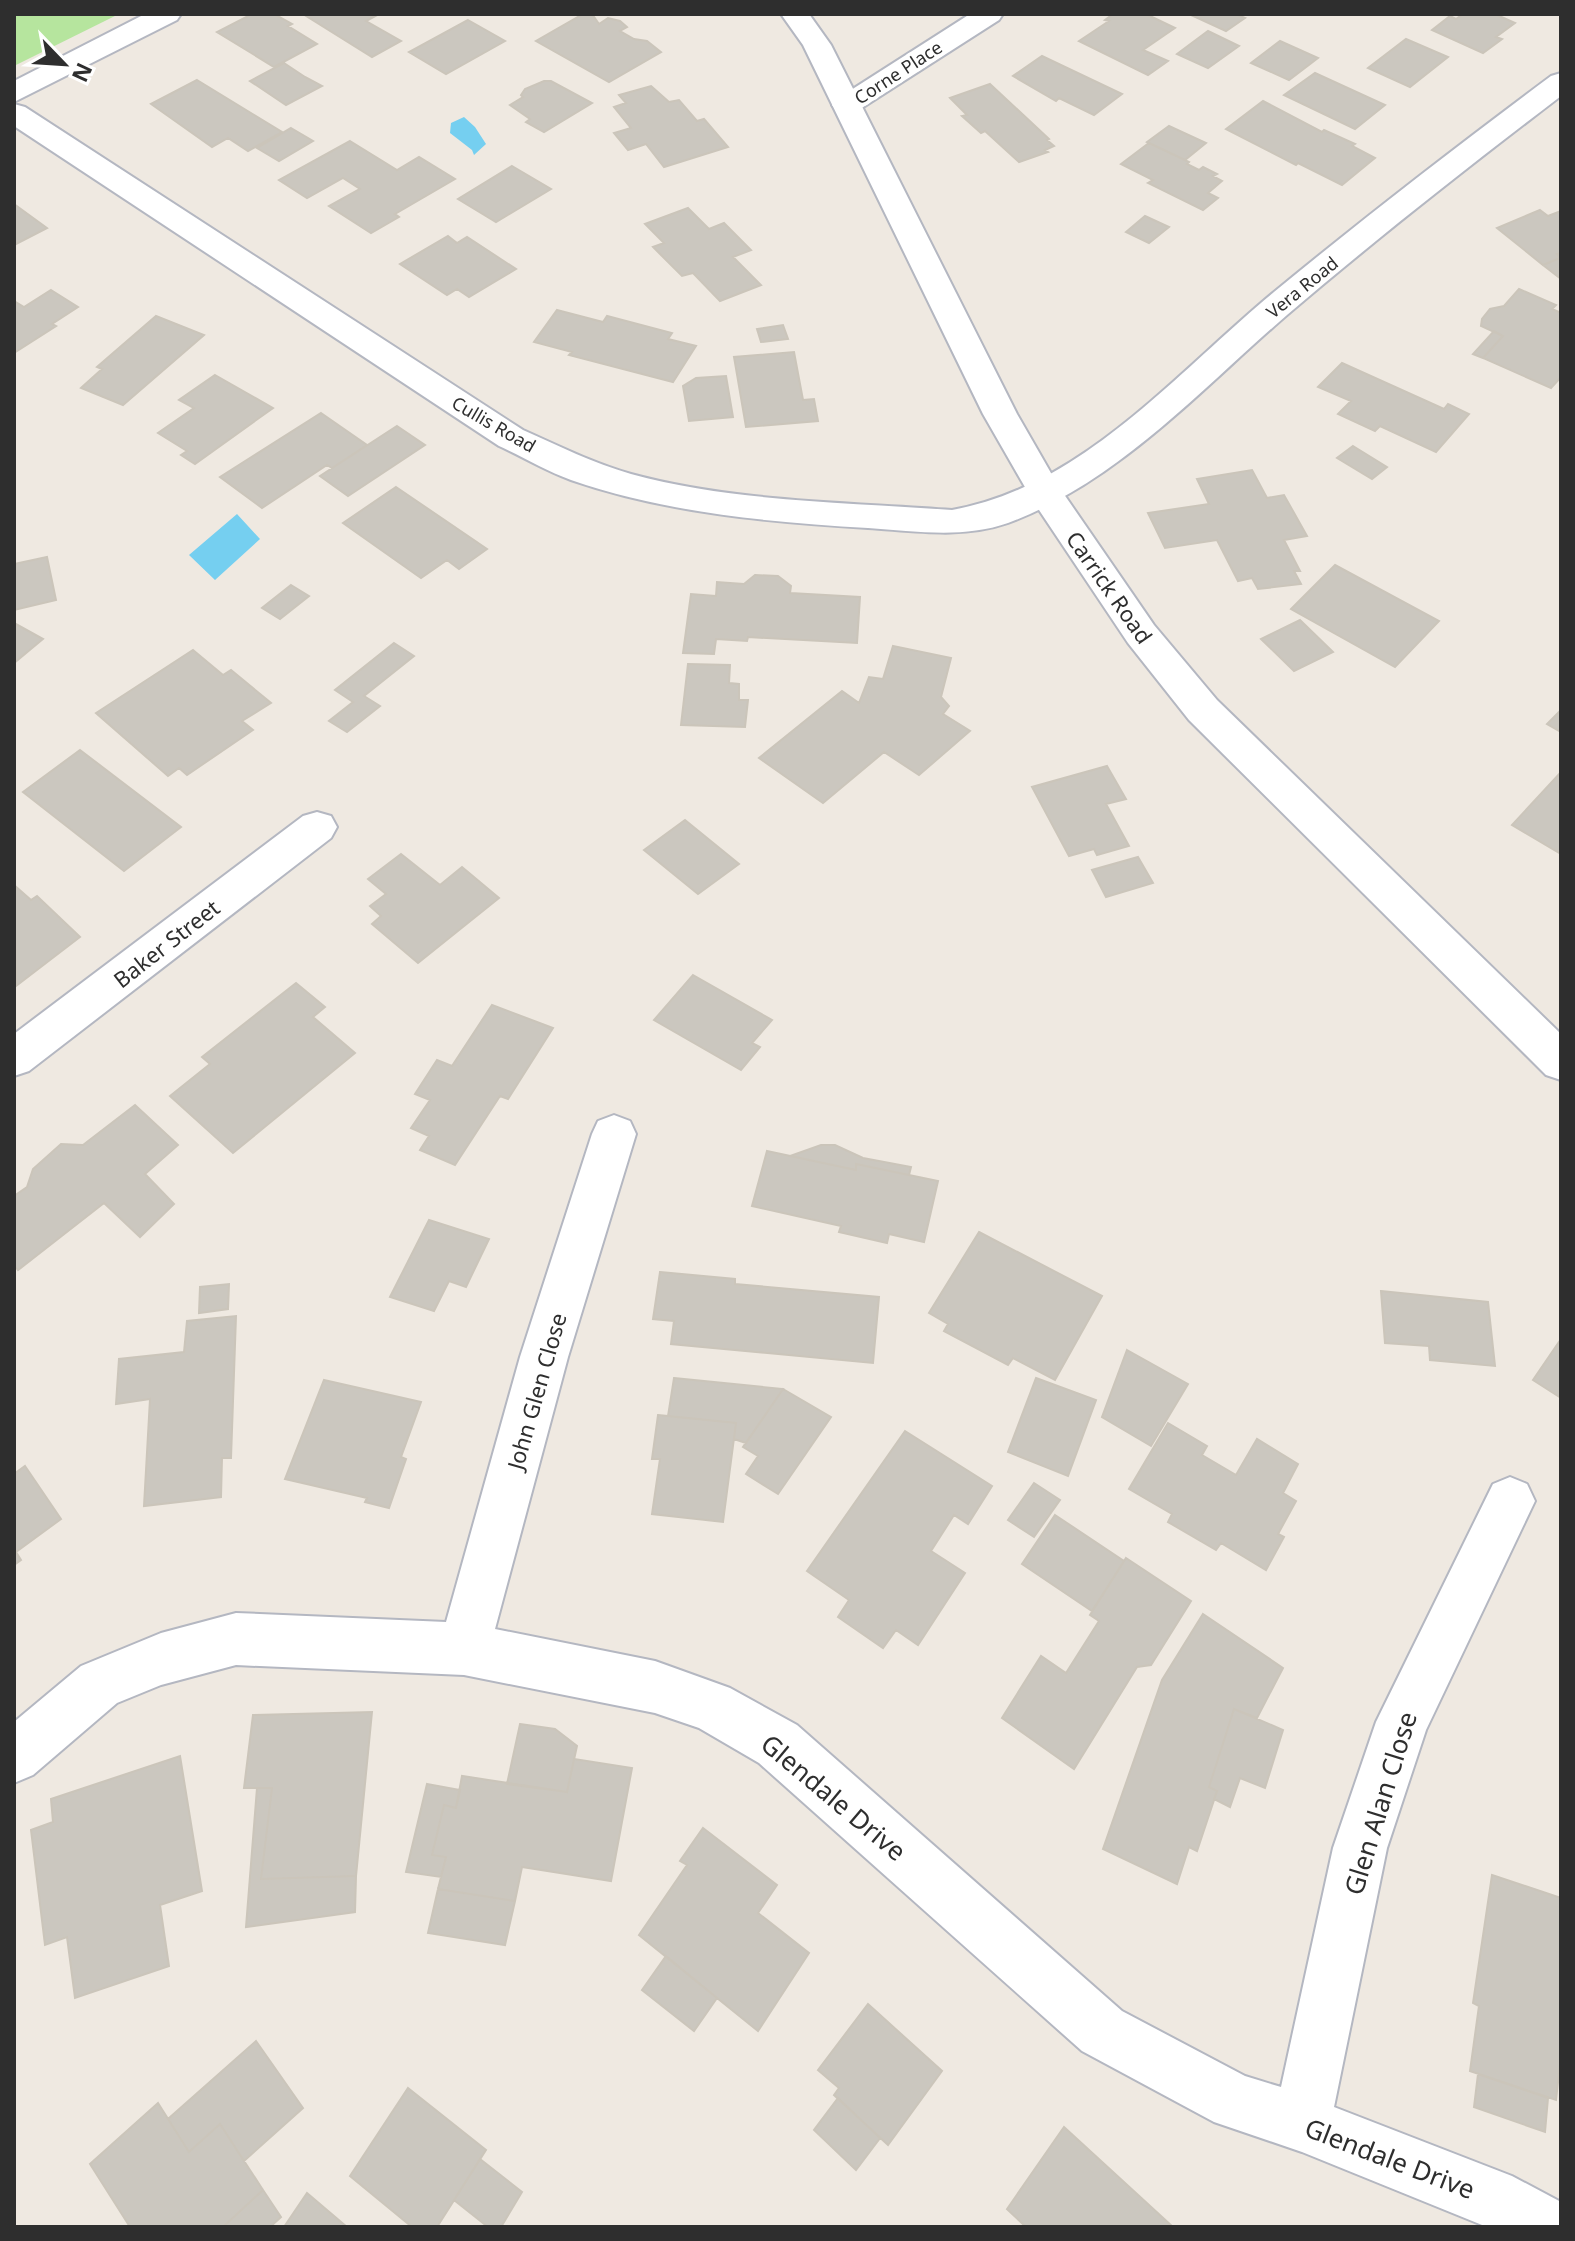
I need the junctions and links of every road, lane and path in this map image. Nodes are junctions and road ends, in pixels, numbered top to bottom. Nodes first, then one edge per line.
1 (167, 14) edge
2 (795, 14) edge
3 (989, 14) edge
4 (1561, 82) edge
5 (14, 93) edge
6 (847, 105) junction
7 (14, 113) edge
8 (1045, 493) junction
9 (317, 827) dead end
10 (14, 1058) edge
11 (1561, 1062) edge
12 (614, 1134) dead end
13 (1510, 1501) dead end
14 (464, 1649) junction
15 (14, 1756) edge
16 (1302, 2123) junction
17 (1548, 2227) edge

1 - 5 street
2 - 6 street, Carrick Road
3 - 6 street, Corne Place
4 - 8 street, Vera Road
6 - 8 street, Carrick Road
7 - 8 street, Cullis Road
8 - 11 street, Carrick Road
9 - 10 street, Baker Street
12 - 14 street, John Glen Close
13 - 16 street, Glen Alan Close
14 - 15 street, Glendale Drive
14 - 16 street, Glendale Drive
16 - 17 street, Glendale Drive

